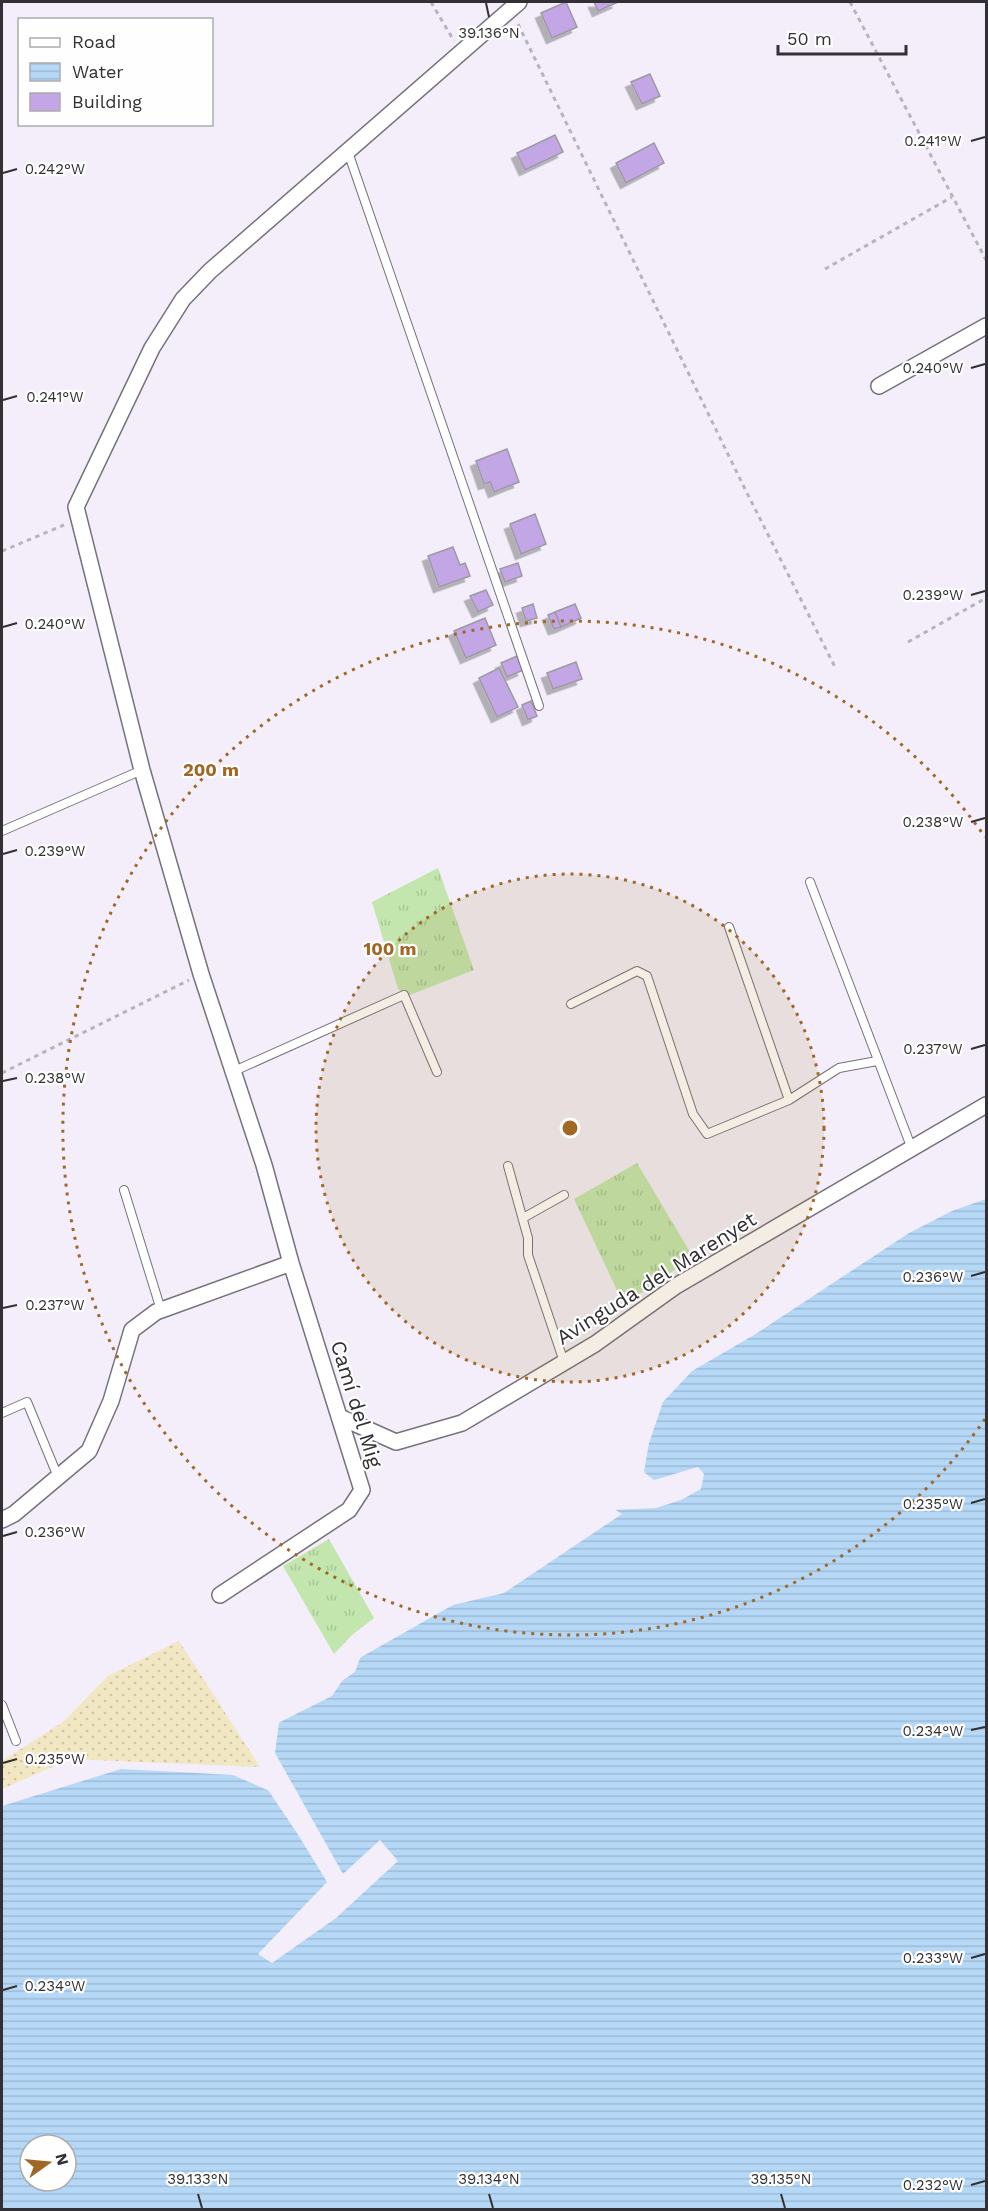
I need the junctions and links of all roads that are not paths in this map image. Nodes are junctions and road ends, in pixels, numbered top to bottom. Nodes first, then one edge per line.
1 (515, 5) edge
2 (348, 152) junction
3 (987, 326) edge
4 (879, 386) dead end
5 (539, 706) dead end
6 (142, 770) junction
7 (2, 831) edge
8 (810, 882) dead end
9 (729, 927) dead end
10 (571, 1004) dead end
11 (877, 1061) junction
12 (232, 1072) junction
13 (437, 1072) dead end
14 (789, 1100) junction
15 (987, 1106) edge
16 (912, 1149) junction
17 (508, 1166) dead end
18 (124, 1190) dead end
19 (564, 1195) dead end
20 (523, 1218) junction
21 (291, 1263) junction
22 (161, 1310) junction
23 (564, 1362) junction
24 (2, 1413) edge
25 (340, 1417) junction
26 (58, 1477) junction
27 (2, 1520) edge
28 (220, 1595) dead end
29 (2, 1705) edge
30 (16, 1741) dead end

1 - 2 street
2 - 5 lane
2 - 6 street, Camí del Mig
3 - 4 street
6 - 7 lane
6 - 12 street, Camí del Mig
8 - 11 lane
9 - 14 lane
10 - 14 lane
11 - 14 lane
11 - 16 lane
12 - 13 lane
12 - 21 street, Camí del Mig
15 - 16 street, Avinguda del Marenyet
16 - 23 street, Avinguda del Marenyet
17 - 20 lane
18 - 22 lane
19 - 20 lane
20 - 23 lane
21 - 22 street
21 - 25 street, Camí del Mig
22 - 26 street
23 - 25 street, Avinguda del Marenyet
24 - 26 lane
25 - 28 street, Camí del Mig
26 - 27 street
29 - 30 lane

